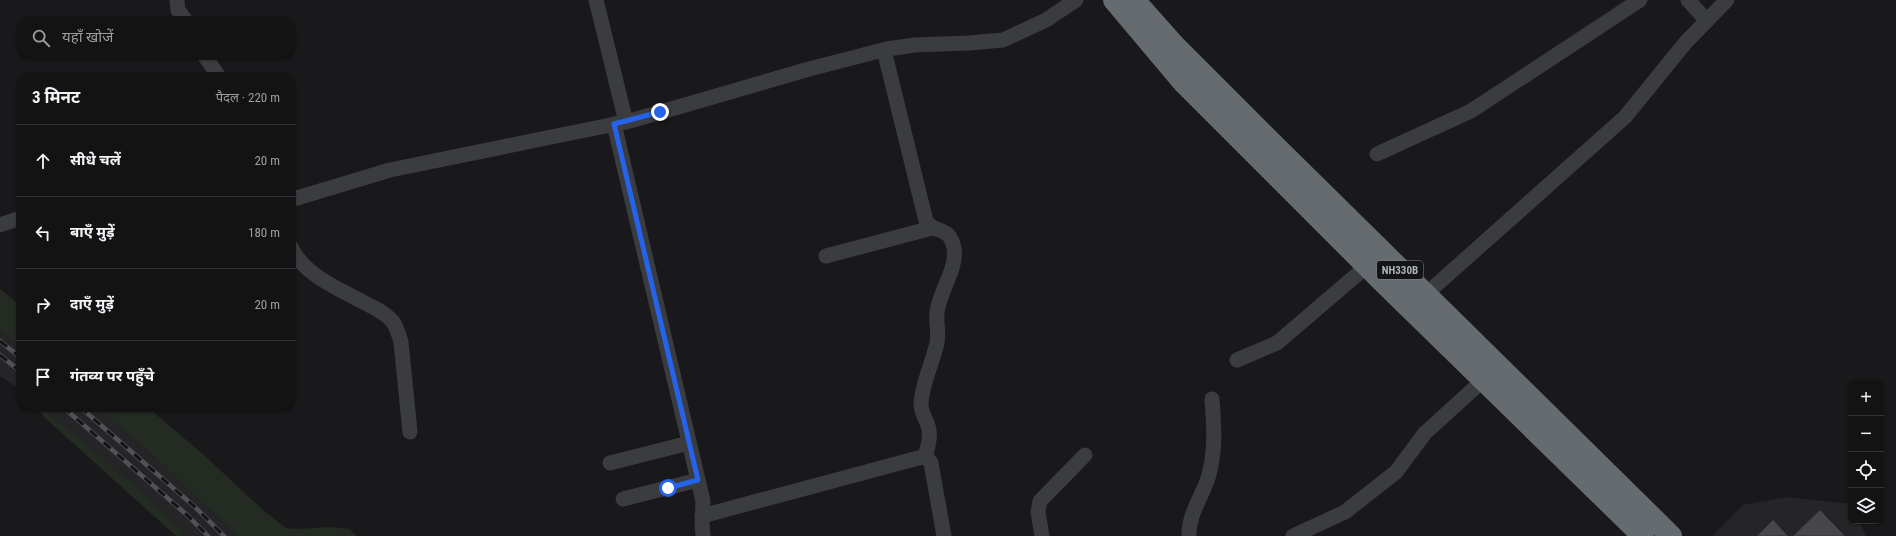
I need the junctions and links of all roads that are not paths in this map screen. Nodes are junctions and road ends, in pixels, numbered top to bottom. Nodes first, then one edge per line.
1 (596, 0) edge
2 (1076, 0) edge
3 (1114, 0) edge
4 (1134, 0) edge
5 (1640, 0) edge
6 (1688, 0) edge
7 (1727, 0) edge
8 (177, 1) edge
9 (182, 16) edge
10 (1706, 20) junction
11 (884, 50) junction
12 (207, 60) edge
13 (216, 72) edge
14 (620, 123) junction
15 (1377, 154) dead end
16 (296, 198) edge
17 (16, 220) edge
18 (0, 225) edge
19 (932, 228) junction
20 (296, 256) edge
21 (826, 256) dead end
22 (1375, 259) junction
23 (1425, 295) junction
24 (1237, 360) dead end
25 (1491, 373) junction
26 (1212, 399) dead end
27 (410, 432) dead end
28 (689, 442) junction
29 (1085, 455) dead end
30 (925, 457) junction
31 (610, 463) dead end
32 (698, 480) junction
33 (623, 499) dead end
34 (702, 516) junction
35 (704, 536) edge
36 (944, 536) edge
37 (1042, 536) edge
38 (1189, 536) edge
39 (1293, 536) edge
40 (1643, 536) edge
41 (1671, 536) edge

1 - 14 street
2 - 11 street
3 - 22 highway, NH330B
4 - 22 highway, NH330B
5 - 15 street
6 - 10 street
7 - 10 street
8 - 9 street
10 - 23 street
11 - 14 street
11 - 19 street
12 - 13 street
14 - 16 street
14 - 28 street
17 - 18 street
19 - 21 street
19 - 30 street
20 - 27 street
22 - 23 highway, NH330B
22 - 24 street
22 - 25 highway, NH330B
23 - 25 highway, NH330B
25 - 39 street
25 - 40 highway, NH330B
25 - 41 highway, NH330B
26 - 38 street
28 - 31 street
28 - 32 street
29 - 37 street
30 - 34 street
30 - 36 street
32 - 33 street
32 - 34 street
34 - 35 street

